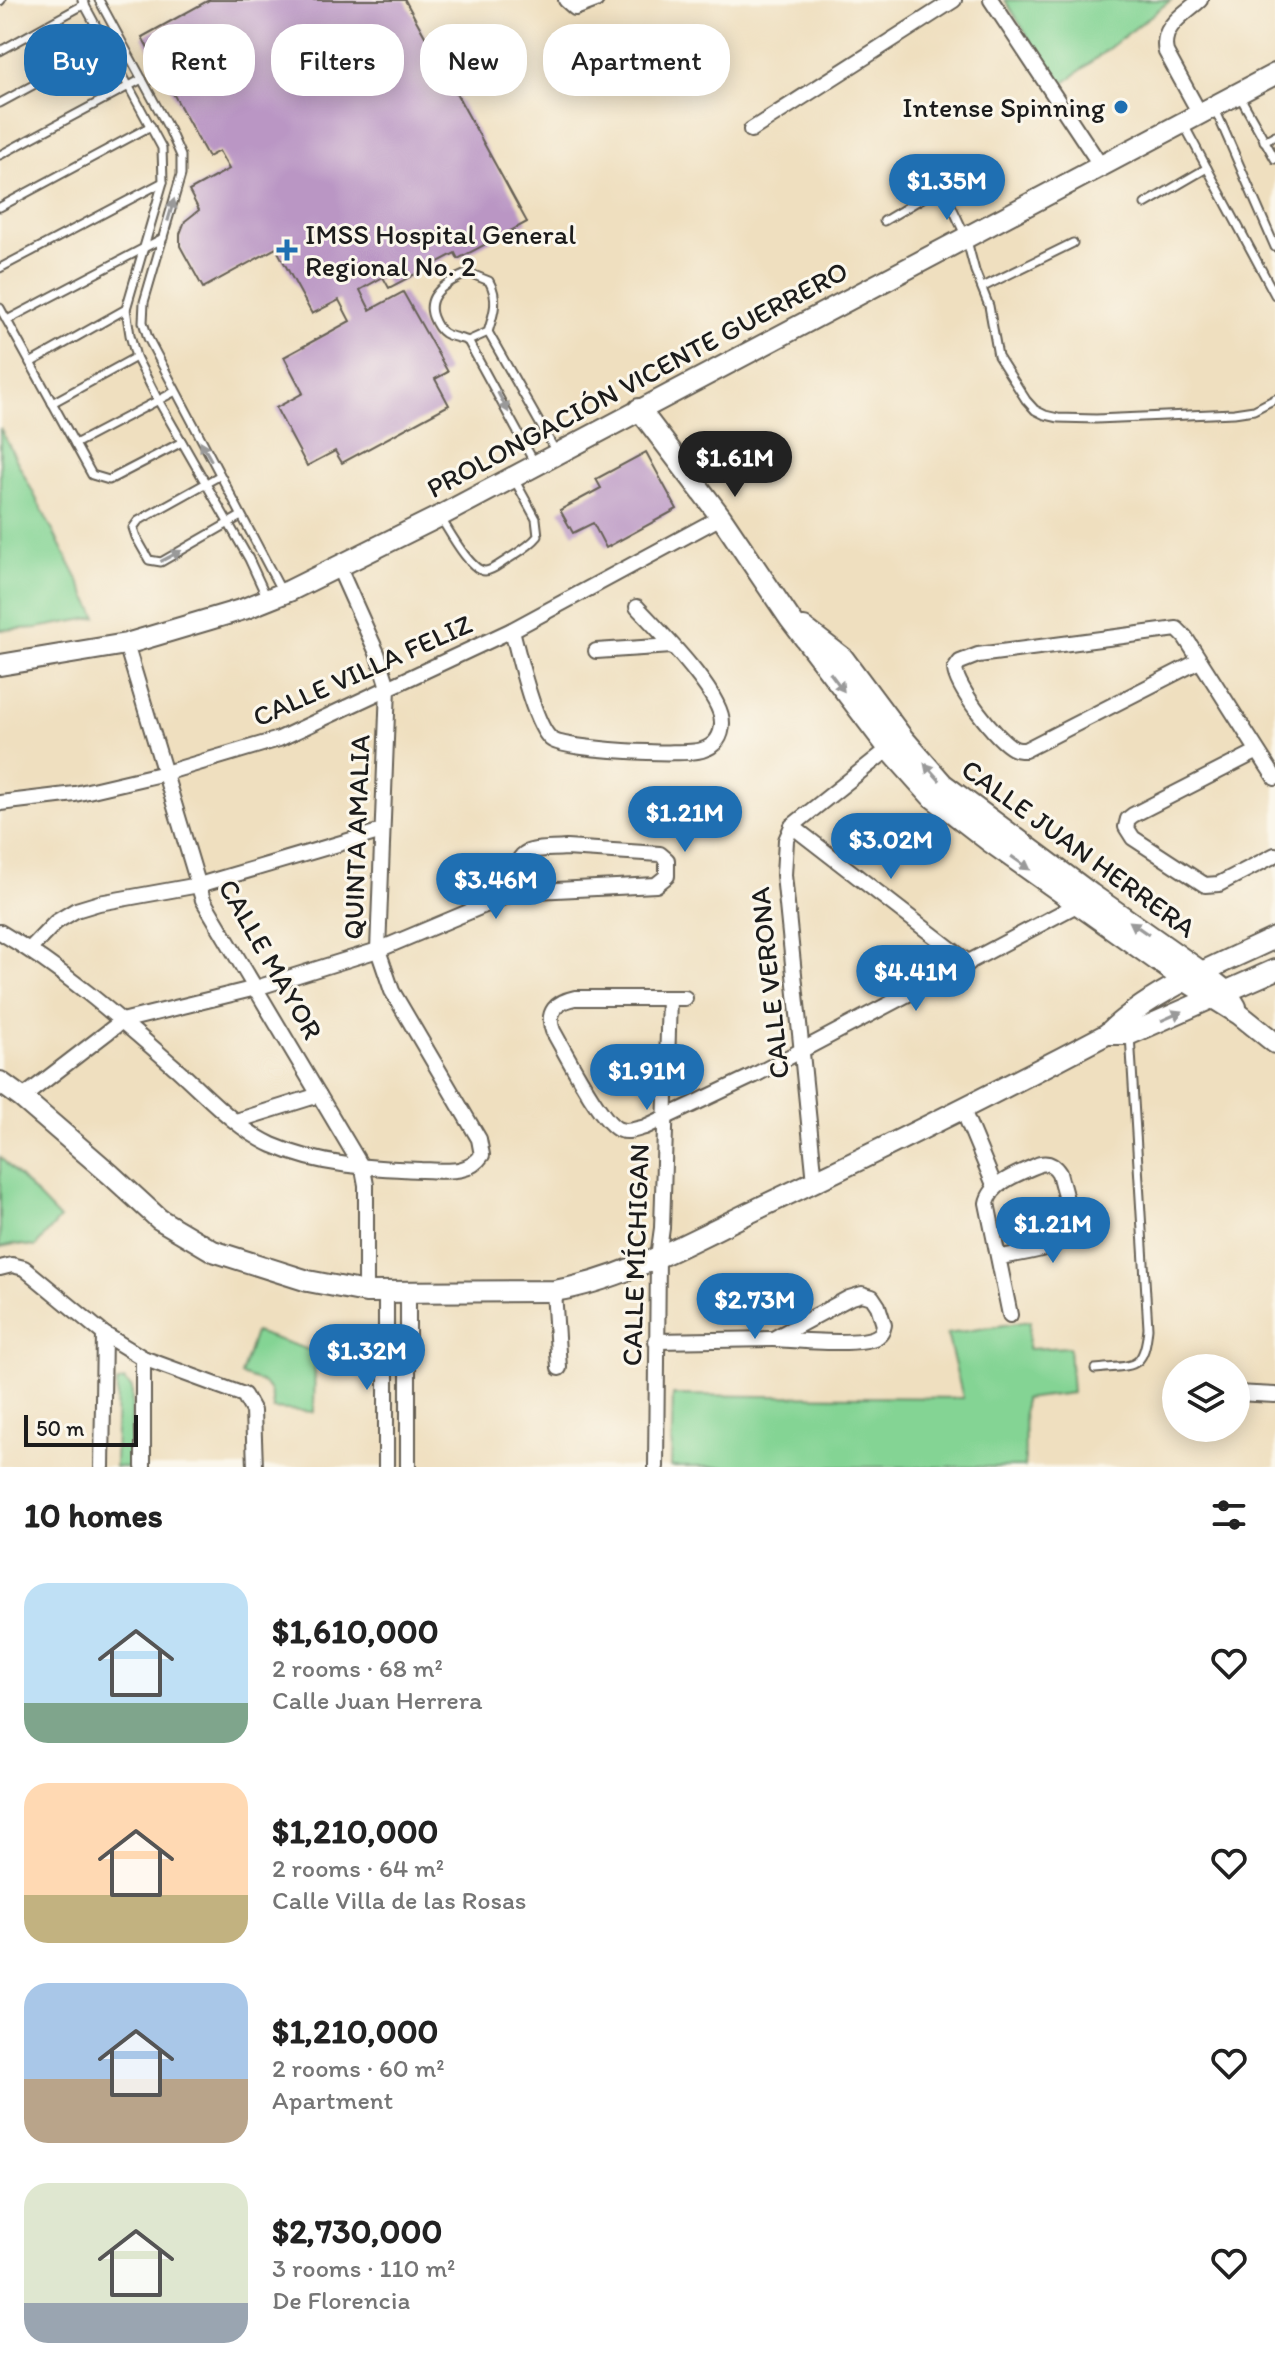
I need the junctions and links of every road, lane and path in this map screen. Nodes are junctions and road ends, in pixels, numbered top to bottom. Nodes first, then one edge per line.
1 (99, 0) edge
2 (566, 0) edge
3 (596, 0) edge
4 (954, 0) edge
5 (991, 0) edge
6 (1200, 0) edge
7 (84, 2) edge
8 (96, 24) edge
9 (0, 51) edge
10 (1275, 74) edge
11 (142, 79) junction
12 (127, 82) edge
13 (129, 86) junction
14 (24, 90) edge
15 (1238, 93) junction
16 (0, 103) edge
17 (1199, 114) junction
18 (151, 126) junction
19 (751, 130) dead end
20 (1275, 135) edge
21 (1264, 141) junction
22 (0, 155) edge
23 (1275, 159) edge
24 (1101, 166) junction
25 (1207, 168) junction
26 (163, 182) junction
27 (1145, 204) dead end
28 (0, 207) edge
29 (884, 221) dead end
30 (966, 237) junction
31 (163, 238) junction
32 (1073, 243) dead end
33 (1275, 247) edge
34 (143, 248) junction
35 (0, 268) edge
36 (983, 287) junction
37 (1275, 295) edge
38 (0, 308) edge
39 (126, 309) junction
40 (7, 320) junction
41 (488, 332) junction
42 (468, 341) junction
43 (136, 357) junction
44 (30, 363) junction
45 (174, 392) junction
46 (1275, 399) edge
47 (158, 400) junction
48 (52, 403) junction
49 (639, 409) junction
50 (182, 442) junction
51 (75, 444) junction
52 (556, 453) junction
53 (536, 464) junction
54 (219, 476) junction
55 (513, 477) junction
56 (205, 483) junction
57 (241, 516) junction
58 (440, 516) junction
59 (721, 517) junction
60 (228, 523) junction
61 (339, 568) junction
62 (275, 597) junction
63 (637, 607) dead end
64 (512, 630) junction
65 (126, 644) junction
66 (672, 646) junction
67 (596, 651) dead end
68 (1199, 661) junction
69 (0, 665) edge
70 (388, 687) junction
71 (895, 743) junction
72 (1256, 752) junction
73 (165, 773) junction
74 (1275, 778) edge
75 (0, 803) edge
76 (792, 826) junction
77 (382, 831) junction
78 (1275, 855) edge
79 (199, 885) junction
80 (516, 892) junction
81 (1085, 900) junction
82 (0, 932) edge
83 (1275, 938) edge
84 (30, 949) junction
85 (378, 950) junction
86 (1247, 951) junction
87 (969, 963) junction
88 (1267, 974) edge
89 (1194, 977) junction
90 (256, 988) junction
91 (1220, 995) junction
92 (669, 998) junction
93 (685, 998) dead end
94 (122, 1021) junction
95 (1128, 1025) junction
96 (1275, 1043) edge
97 (802, 1050) junction
98 (0, 1082) edge
99 (319, 1095) junction
100 (22, 1098) junction
101 (963, 1110) junction
102 (665, 1117) junction
103 (236, 1121) junction
104 (363, 1169) junction
105 (815, 1182) junction
106 (995, 1187) junction
107 (658, 1257) junction
108 (1000, 1257) junction
109 (0, 1268) edge
110 (554, 1291) junction
111 (376, 1292) junction
112 (408, 1293) junction
113 (1010, 1315) dead end
114 (104, 1334) junction
115 (773, 1339) junction
116 (656, 1341) junction
117 (143, 1358) junction
118 (559, 1368) dead end
119 (1095, 1369) dead end
120 (1250, 1394) edge
121 (1275, 1395) edge
122 (102, 1467) edge
123 (143, 1467) edge
124 (255, 1467) edge
125 (386, 1467) edge
126 (408, 1467) edge
127 (656, 1467) edge

1 - 11 lane
2 - 3 street
4 - 19 street
5 - 24 street
6 - 17 street
7 - 8 lane
7 - 9 lane
10 - 15 street, PROLONGACIÓN VICENTE GUERRERO
11 - 13 lane
31 -> 11 lane
12 - 13 lane
13 - 18 lane
13 - 22 lane
14 - 16 lane
15 - 17 street, PROLONGACIÓN VICENTE GUERRERO
15 - 21 lane
17 - 24 street, PROLONGACIÓN VICENTE GUERRERO
17 - 25 lane
17 - 33 lane
18 - 26 lane
18 - 28 lane
20 - 21 lane
21 - 23 lane
24 - 30 street, PROLONGACIÓN VICENTE GUERRERO
25 - 27 lane
25 - 37 lane
26 - 34 lane
26 - 35 lane
29 - 30 lane
30 - 36 lane
30 - 49 street, PROLONGACIÓN VICENTE GUERRERO
31 - 34 lane
31 - 45 lane
32 - 36 lane
34 - 39 lane
34 - 40 lane
36 - 46 lane
38 - 40 lane
39 - 43 lane
39 - 44 lane
40 - 44 lane
41 - 42 lane
41 - 42 lane
41 - 52 lane
42 -> 53 lane
43 - 47 lane
43 - 48 lane
44 - 48 lane
45 - 47 lane
54 -> 45 lane
47 - 50 lane
47 - 51 lane
48 - 51 lane
49 - 52 street, PROLONGACIÓN VICENTE GUERRERO
49 - 59 street, CALLE JUAN HERRERA
50 - 51 lane
50 - 56 lane
52 - 53 street, PROLONGACIÓN VICENTE GUERRERO
53 - 55 street, PROLONGACIÓN VICENTE GUERRERO
54 - 56 lane
54 - 57 lane
55 - 58 street, PROLONGACIÓN VICENTE GUERRERO
55 - 58 lane
56 - 60 lane
56 -> 60 lane
57 - 60 lane
57 - 62 lane
58 - 61 street, PROLONGACIÓN VICENTE GUERRERO
59 - 64 street, CALLE VILLA FELIZ
59 - 71 street, CALLE JUAN HERRERA
60 - 62 lane
61 - 62 street, PROLONGACIÓN VICENTE GUERRERO
61 - 70 street, QUINTA AMALIA
62 - 65 street, PROLONGACIÓN VICENTE GUERRERO
63 - 66 street
64 - 66 street
64 - 70 street, CALLE VILLA FELIZ
65 - 69 street, PROLONGACIÓN VICENTE GUERRERO
65 - 73 street, CALLE MAYOR
66 - 67 street
68 - 68 street
68 - 72 street
70 - 73 street, CALLE VILLA FELIZ
70 - 77 street, QUINTA AMALIA
71 - 76 street
71 - 81 street, CALLE JUAN HERRERA
72 - 74 street
72 - 78 street
73 - 75 street, CALLE VILLA FELIZ
73 - 79 street, CALLE MAYOR
76 - 87 street
76 - 97 street, CALLE VERONA
77 - 79 street
77 - 85 street, QUINTA AMALIA
79 - 84 street
79 - 90 street, CALLE MAYOR
80 - 80 street
80 - 85 street
81 - 87 street
81 - 89 street, CALLE JUAN HERRERA
82 - 84 street
83 - 86 street
84 - 94 street
85 - 90 street
85 - 104 street, QUINTA AMALIA
86 - 88 street
86 - 89 street
87 - 97 street
88 - 91 street
89 - 91 street, CALLE JUAN HERRERA
89 - 95 street
90 - 94 street
90 - 99 street, CALLE MAYOR
95 -> 91 street
91 - 96 street, CALLE JUAN HERRERA
92 - 93 street, CALLE MÍCHIGAN
92 - 102 street, CALLE MÍCHIGAN
92 - 102 street, CALLE MÍCHIGAN
94 - 100 street
94 - 103 street
95 - 101 street
95 - 119 lane
97 - 102 street
97 - 105 street, CALLE VERONA
98 - 100 street
99 - 103 street
99 - 104 street, CALLE MAYOR
100 - 111 street
101 - 105 street
101 - 106 street
102 - 107 street, CALLE MÍCHIGAN
103 - 104 street
104 - 111 street, CALLE MAYOR
105 - 107 street
106 - 108 street
106 - 108 street
107 - 110 street
107 - 116 street, CALLE MÍCHIGAN
108 - 113 street
109 - 114 street
110 - 112 street
110 - 118 street
111 - 112 street
111 - 125 street, CALLE MAYOR
112 - 126 street
114 - 117 street
114 - 122 street
115 - 115 street
115 - 116 street
116 - 127 street, CALLE MÍCHIGAN
117 - 123 street
117 - 124 street
120 - 121 street

